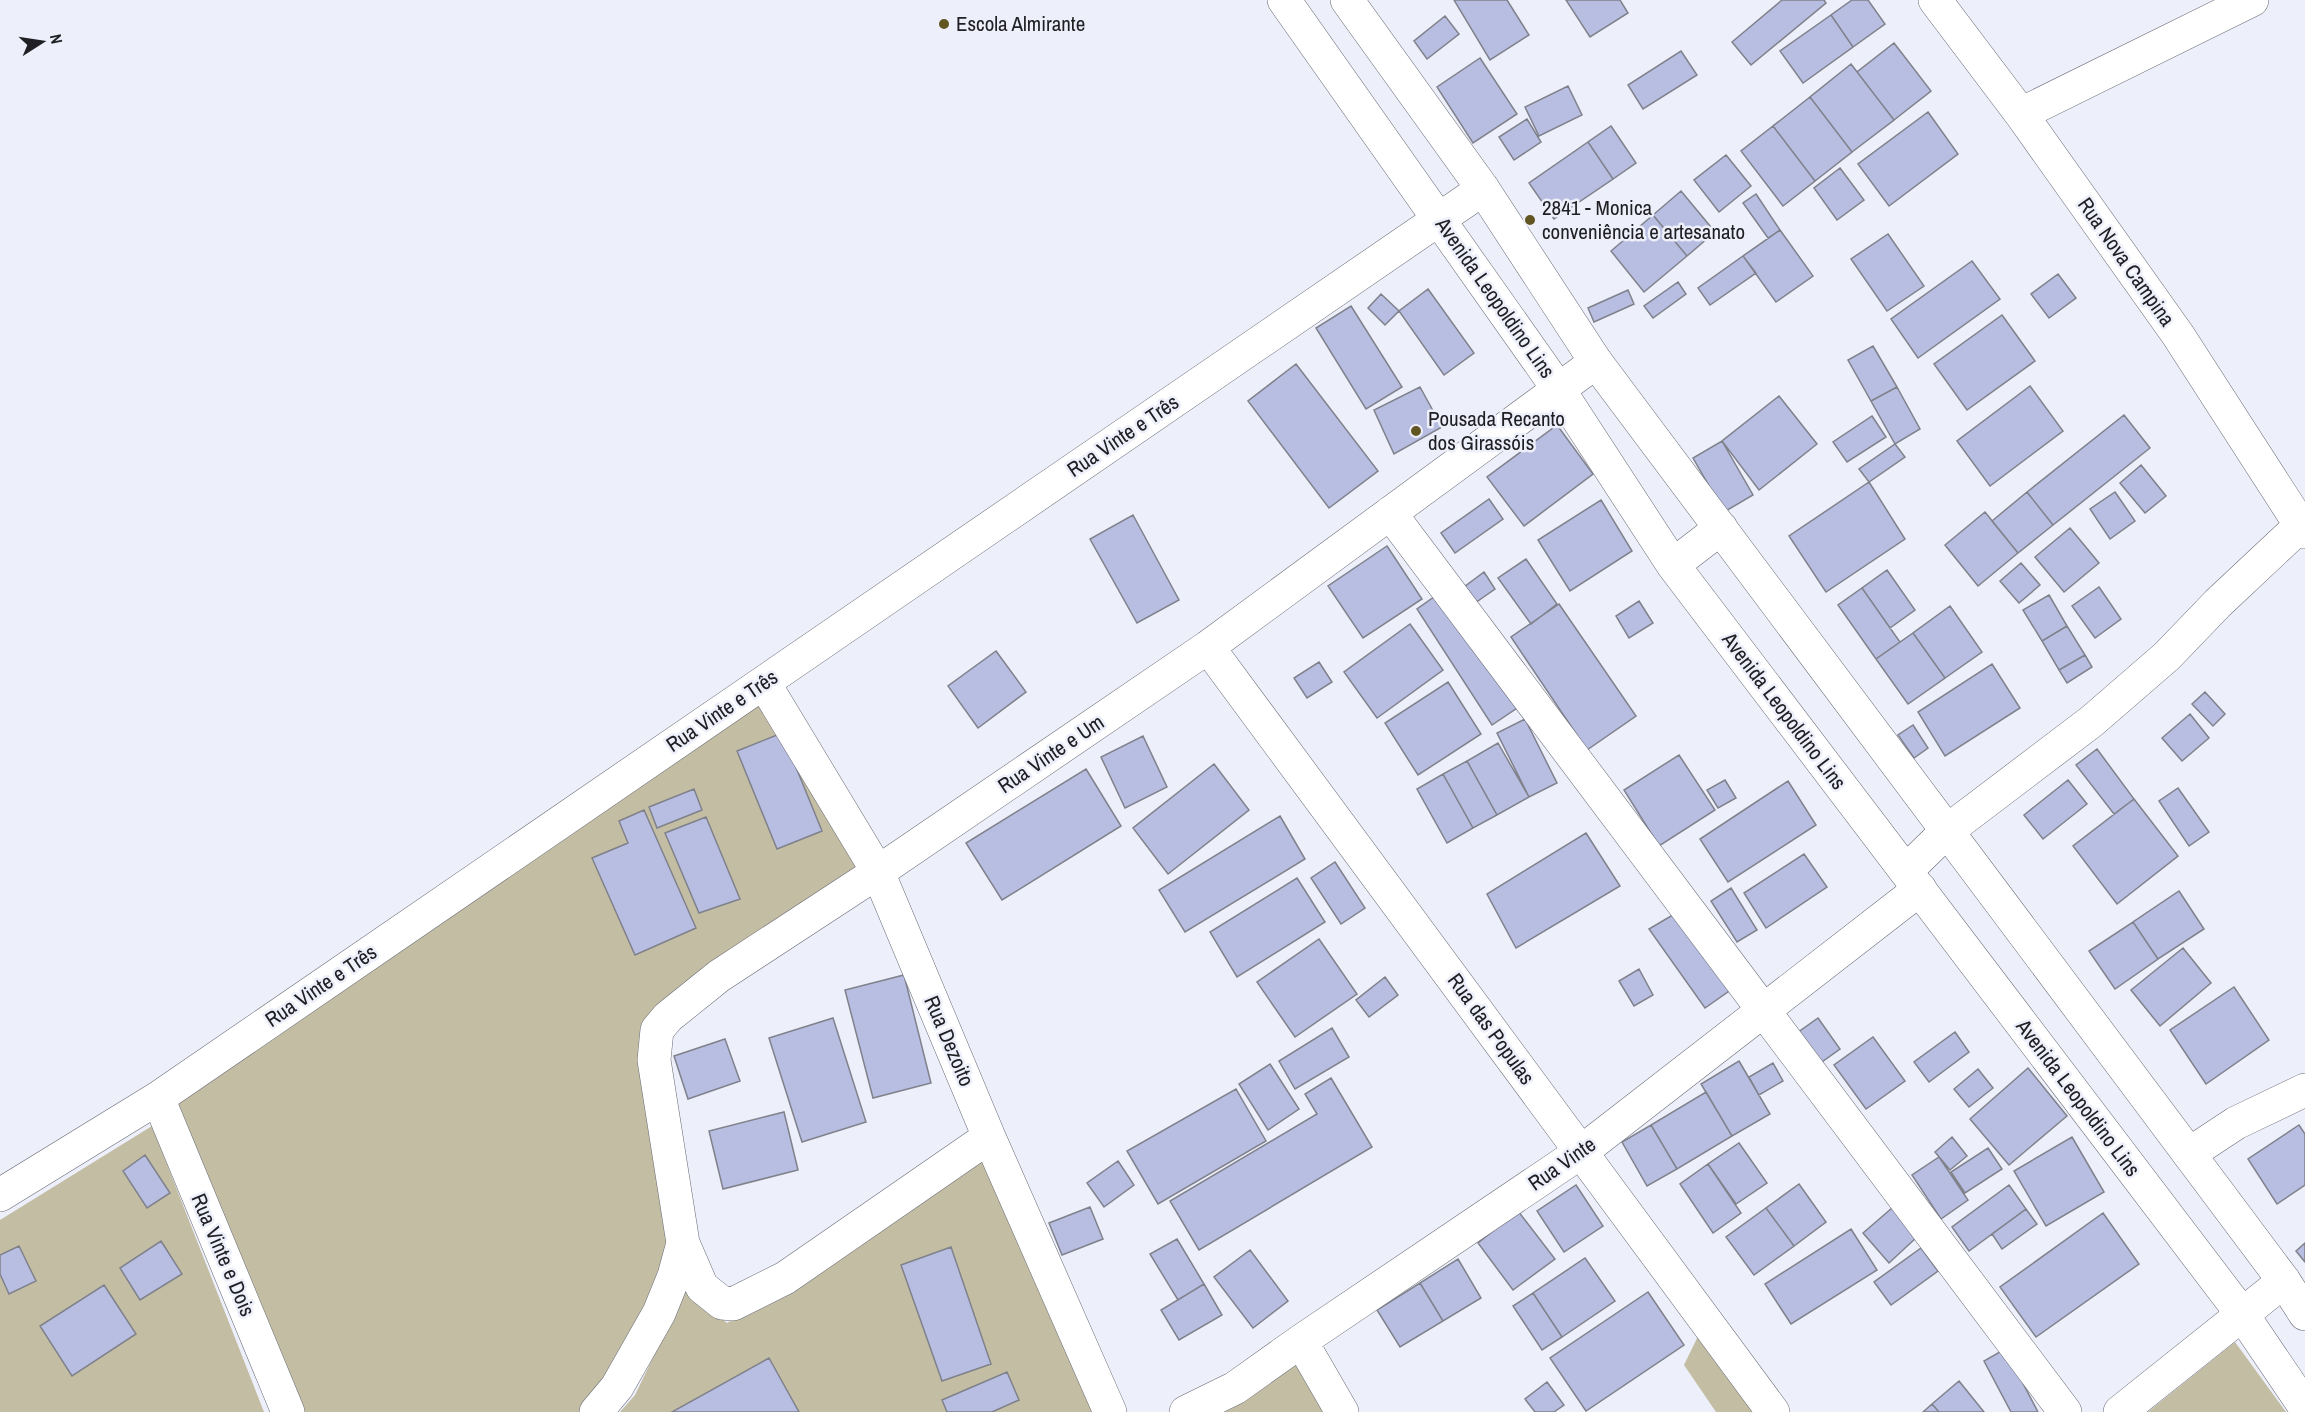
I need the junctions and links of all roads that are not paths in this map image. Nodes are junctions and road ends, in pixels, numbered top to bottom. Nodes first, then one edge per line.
1 (1284, 0) edge
2 (1347, 0) edge
3 (1935, 0) edge
4 (2252, 0) edge
5 (2021, 114) junction
6 (1483, 189) junction
7 (1440, 219) junction
8 (1596, 362) junction
9 (1559, 390) junction
10 (1390, 513) junction
11 (1720, 528) junction
12 (2302, 529) edge
13 (1673, 565) junction
14 (1208, 647) junction
15 (764, 682) junction
16 (1947, 831) junction
17 (878, 872) junction
18 (1913, 880) junction
19 (1764, 1011) junction
20 (2305, 1090) edge
21 (158, 1098) junction
22 (989, 1137) junction
23 (1581, 1152) junction
24 (2189, 1154) junction
25 (0, 1195) edge
26 (683, 1243) junction
27 (2284, 1281) junction
28 (2242, 1314) junction
29 (2305, 1314) edge
30 (1301, 1341) junction
31 (2305, 1407) edge
32 (288, 1412) edge
33 (596, 1412) edge
34 (1110, 1412) edge
35 (1186, 1412) edge
36 (1342, 1412) edge
37 (1773, 1412) edge
38 (2065, 1412) edge
39 (2120, 1412) edge

1 - 7 street, Avenida Leopoldino Lins
2 - 6 street
3 - 5 street, Rua Nova Campina
4 - 5 street
5 - 12 street, Rua Nova Campina
6 - 7 street, Rua Vinte e Três
6 - 8 street
7 - 9 street, Avenida Leopoldino Lins
7 - 15 street, Rua Vinte e Três
8 - 9 street, Rua Vinte e Um
8 - 11 street
9 - 10 street, Rua Vinte e Um
9 - 13 street, Avenida Leopoldino Lins
10 - 14 street, Rua Vinte e Um
10 - 19 street
11 - 13 street
11 - 16 street
12 - 16 street, Rua Vinte
13 - 18 street, Avenida Leopoldino Lins
14 - 17 street, Rua Vinte e Um
14 - 23 street, Rua das Populas
15 - 17 street, Rua Dezoito
15 - 21 street, Rua Vinte e Três
16 - 18 street, Rua Vinte
16 - 24 street
17 - 22 street, Rua Dezoito
17 - 26 street, Rua Vinte e Um
18 - 19 street, Rua Vinte
18 - 28 street, Avenida Leopoldino Lins
19 - 23 street, Rua Vinte
19 - 38 street
20 - 24 street
21 - 25 street, Rua Vinte e Três
21 - 32 street, Rua Vinte e Dois
22 - 26 street
22 - 34 street, Rua Dezoito
23 - 30 street, Rua Vinte
23 - 37 street, Rua das Populas
24 - 27 street
26 - 33 street
27 - 28 street
27 - 29 street
28 - 31 street, Avenida Leopoldino Lins
28 - 39 street
30 - 35 street, Rua Vinte
30 - 36 street

